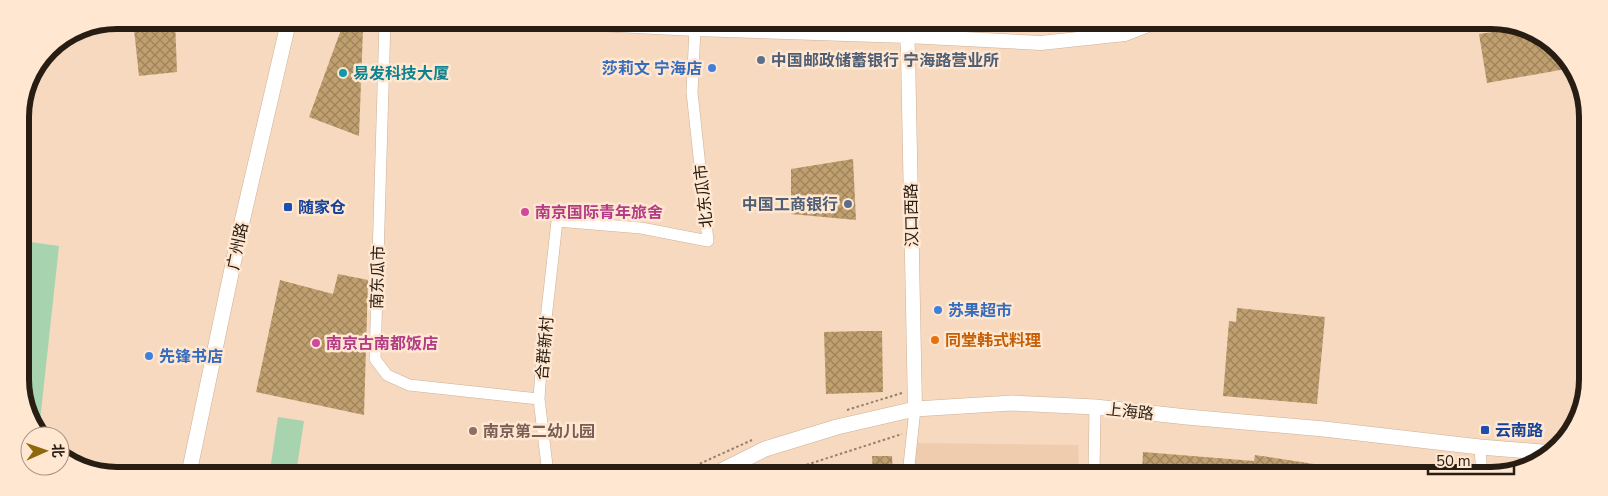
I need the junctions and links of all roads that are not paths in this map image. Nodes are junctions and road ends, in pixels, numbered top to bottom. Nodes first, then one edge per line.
1 (287, 29) edge
2 (385, 29) edge
3 (695, 29) edge
4 (906, 29) edge
5 (1119, 29) edge
6 (557, 221) joint
7 (539, 399) junction
8 (1096, 407) junction
9 (915, 409) junction
10 (1480, 447) junction
11 (1540, 452) edge
12 (189, 467) edge
13 (547, 467) edge
14 (729, 467) edge
15 (909, 467) edge
16 (1094, 467) edge
17 (1481, 467) edge

1 - 12 main road, 广州路
2 - 7 street, 南东瓜市
3 - 6 street, 北东瓜市
4 - 5 street
4 - 9 street, 汉口西路
6 - 7 street, 合群新村
7 - 13 street, 合群新村
8 - 9 main road, 上海路
8 - 10 main road, 上海路
8 - 16 street
9 - 14 main road, 上海路
9 - 15 street
10 - 11 main road, 上海路
10 - 17 street

